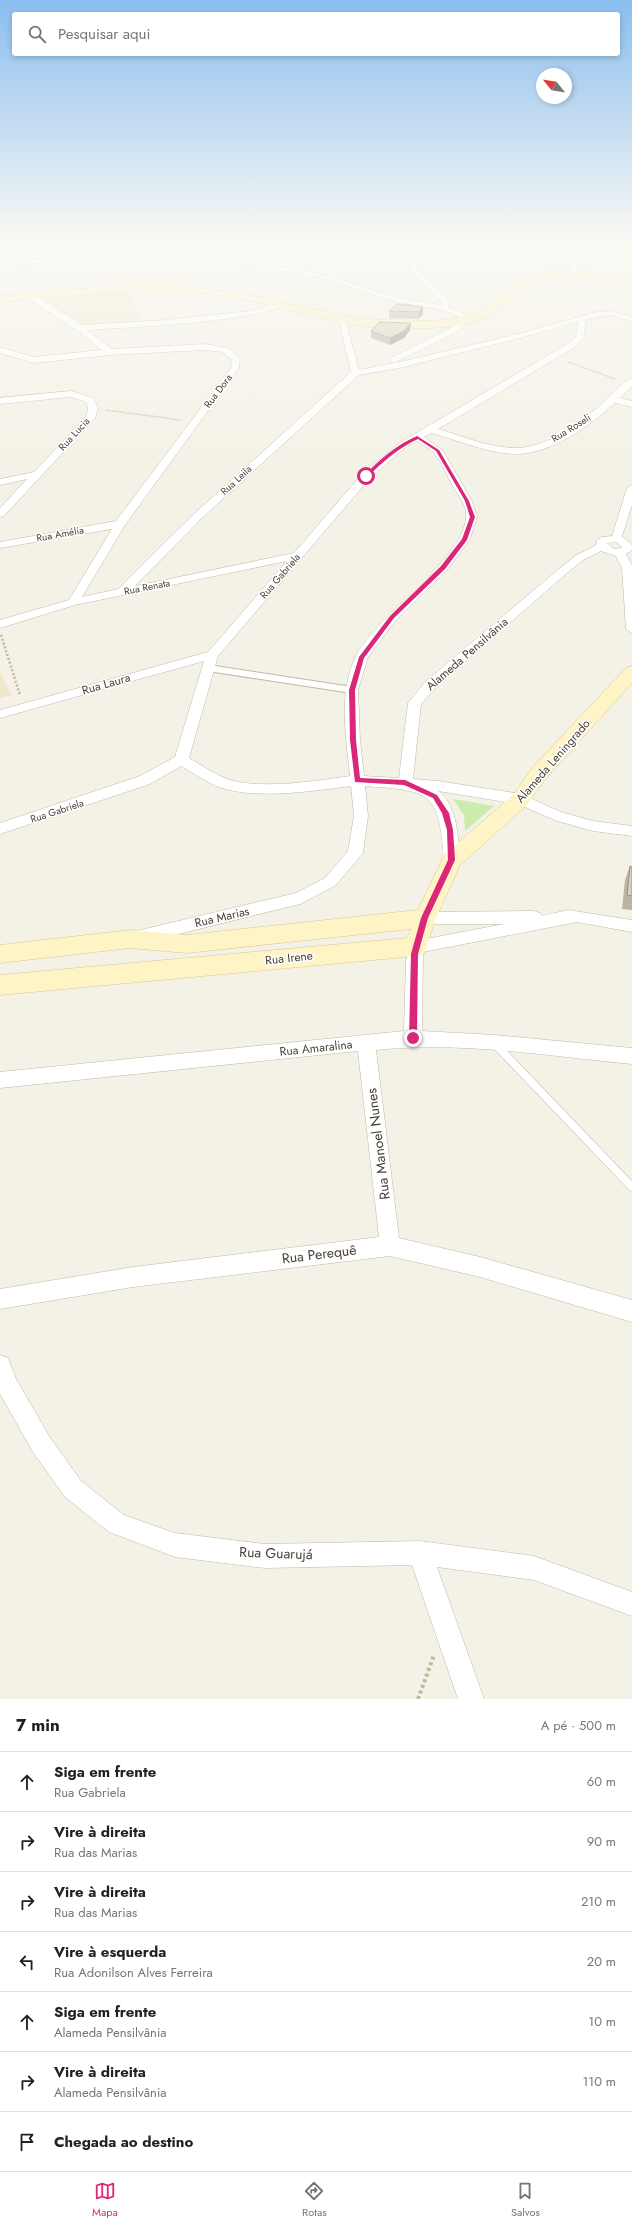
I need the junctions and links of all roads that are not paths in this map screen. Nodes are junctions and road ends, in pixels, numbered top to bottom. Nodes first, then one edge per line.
1 (68, 320) edge
2 (183, 320) edge
3 (341, 320) edge
4 (353, 320) edge
5 (454, 320) edge
6 (465, 320) edge
7 (574, 320) edge
8 (582, 320) edge
9 (426, 325) junction
10 (80, 328) junction
11 (440, 337) junction
12 (424, 345) junction
13 (0, 350) edge
14 (110, 352) junction
15 (441, 354) junction
16 (375, 370) junction
17 (356, 373) junction
18 (631, 383) edge
19 (615, 400) junction
20 (0, 401) edge
21 (632, 404) edge
22 (430, 430) junction
23 (418, 437) junction
24 (453, 438) junction
25 (434, 446) junction
26 (37, 474) junction
27 (0, 482) edge
28 (632, 488) edge
29 (0, 514) edge
30 (120, 524) junction
31 (616, 539) junction
32 (0, 545) edge
33 (602, 546) junction
34 (620, 553) junction
35 (296, 556) junction
36 (122, 592) junction
37 (73, 602) junction
38 (0, 624) edge
39 (632, 629) edge
40 (212, 655) junction
41 (208, 668) junction
42 (632, 672) edge
43 (352, 690) junction
44 (0, 714) edge
45 (181, 760) junction
46 (357, 780) junction
47 (405, 783) junction
48 (521, 799) junction
49 (0, 829) edge
50 (632, 831) edge
51 (452, 860) junction
52 (577, 916) junction
53 (425, 918) junction
54 (632, 926) edge
55 (130, 939) junction
56 (52, 947) junction
57 (416, 947) junction
58 (0, 954) edge
59 (51, 980) junction
60 (0, 985) edge
61 (413, 1038) junction
62 (366, 1042) junction
63 (495, 1043) junction
64 (632, 1056) edge
65 (0, 1080) edge
66 (632, 1187) edge
67 (390, 1246) junction
68 (0, 1299) edge
69 (632, 1311) edge
70 (0, 1366) edge
71 (420, 1553) junction
72 (632, 1604) edge
73 (471, 1699) edge

1 - 10 street
2 - 10 street
3 - 17 street
4 - 9 main road
5 - 9 main road
6 - 11 street
7 - 15 street
8 - 22 street, Rua Gabriela
9 - 11 street
10 - 14 street
11 - 12 street
12 - 15 street
12 - 16 street
13 - 14 street, Rua Dora
14 - 30 street, Rua Dora
15 - 16 street
16 - 17 street
17 - 36 street, Rua Leila
18 - 19 street, Rua Roseli
19 - 21 street
19 - 24 street, Rua Roseli
20 - 26 street, Rua Lucia
22 - 23 street, Rua Gabriela
22 - 24 street, Rua Roseli
23 - 25 street
23 - 35 street, Rua Gabriela
24 - 25 street
25 - 43 street, Rua Marias
26 - 27 street
26 - 29 street, Rua Lucia
28 - 31 street
30 - 32 street, Rua Amélia
30 - 37 street, Rua Dora
31 - 33 street, Alameda Pensilvânia
31 - 34 street
33 - 34 street
33 - 47 street, Alameda Pensilvânia
34 - 39 street
35 - 36 street, Rua Renata
35 - 40 street, Rua Gabriela
36 - 37 street, Rua Renata
37 - 38 street, Rua Renata
40 - 41 street, Rua Gabriela
40 - 44 street, Rua Laura
41 - 43 lane
41 - 45 street, Rua Gabriela
42 - 48 main road, Alameda Leningrado
43 - 46 street, Rua Marias
45 - 46 street
45 - 49 street, Rua Gabriela
46 - 47 street
46 - 55 street, Rua Marias
47 - 48 street
47 - 51 street
48 - 50 street
48 - 51 main road, Alameda Leningrado
51 - 53 main road
52 - 53 street, Rua Irene
52 - 54 street, Rua Irene
52 - 57 street, Rua Irene
53 - 55 main road, Rua Irene
53 - 57 main road
55 - 56 main road, Rua Marias
56 - 58 main road, Rua Marias
56 - 59 main road
57 - 59 main road, Rua Irene
57 - 61 street
59 - 60 main road, Rua Irene
61 - 62 street, Rua Amaralina
61 - 63 street, Rua Amaralina
62 - 65 street, Rua Amaralina
62 - 67 street, Rua Manoel Nunes
63 - 64 street, Rua Amaralina
63 - 66 lane
67 - 68 street, Rua Perequê
67 - 69 street, Rua Perequê
70 - 71 street, Rua Guarujá
71 - 72 street, Rua Guarujá
71 - 73 street

